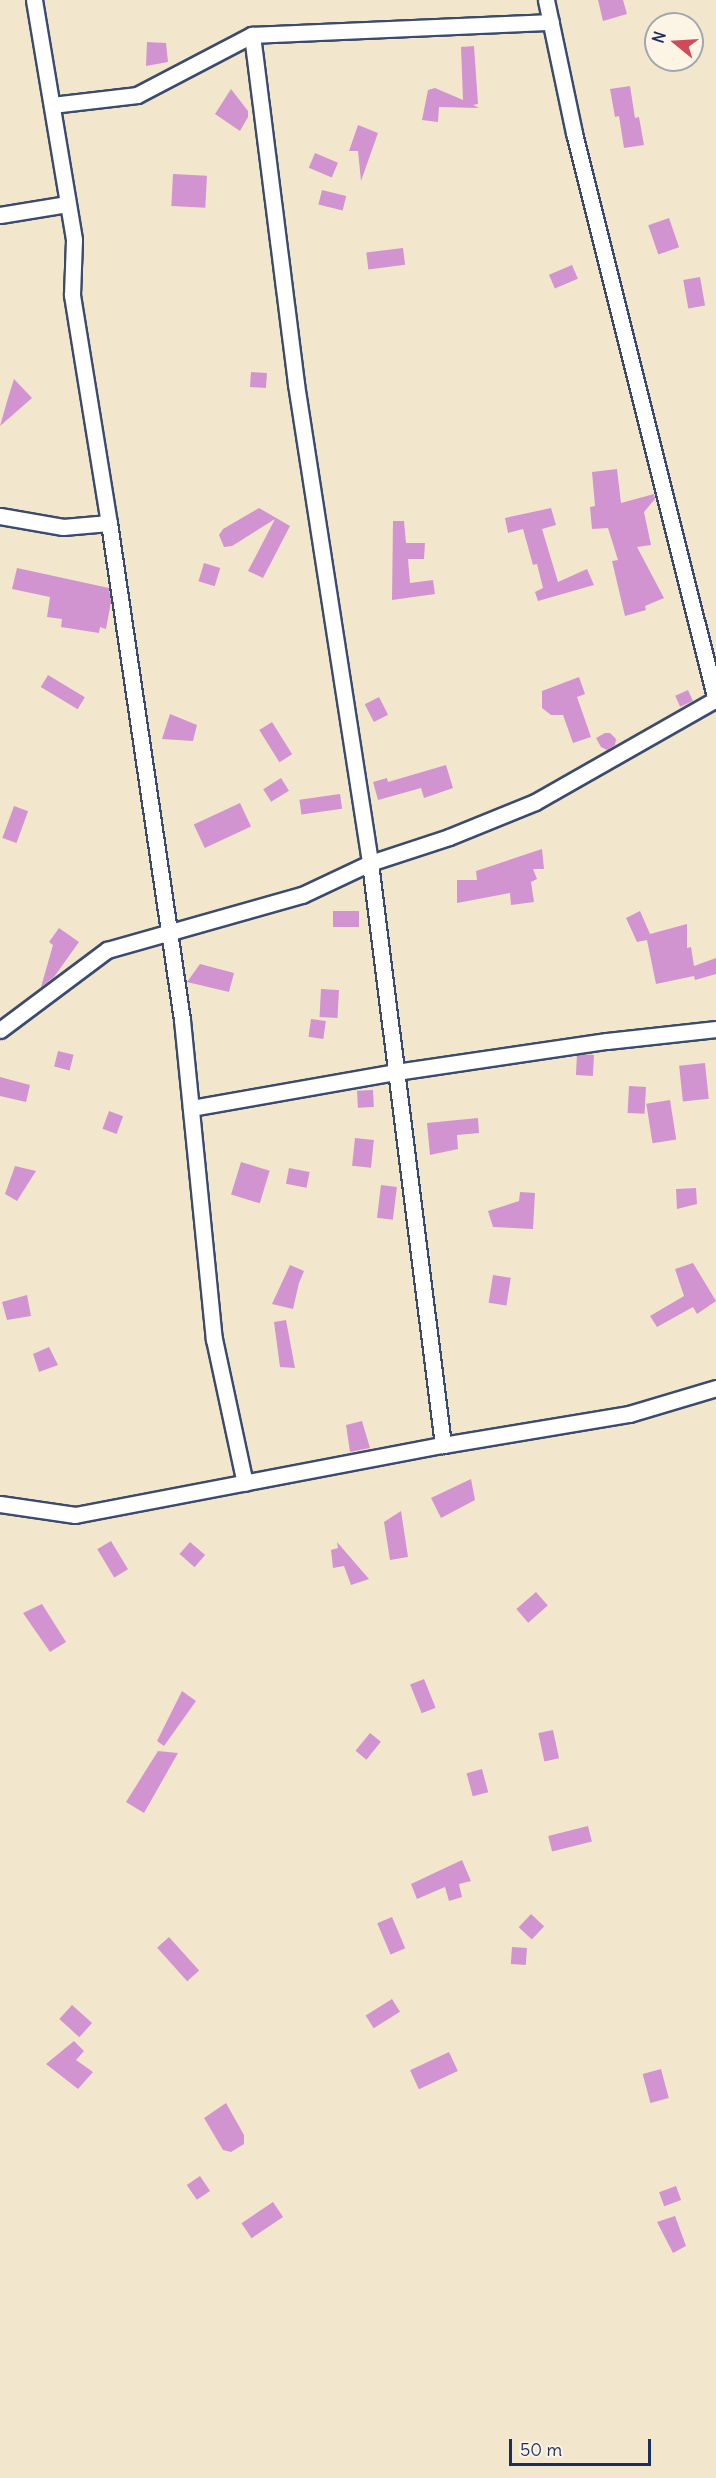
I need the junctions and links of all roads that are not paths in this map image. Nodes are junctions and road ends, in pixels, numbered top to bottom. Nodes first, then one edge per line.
1 (34, 0) edge
2 (546, 0) edge
3 (551, 22) junction
4 (252, 35) junction
5 (52, 105) junction
6 (67, 204) junction
7 (0, 215) edge
8 (0, 516) edge
9 (109, 523) junction
10 (716, 700) edge
11 (370, 863) junction
12 (169, 931) junction
13 (716, 1029) edge
14 (0, 1030) edge
15 (396, 1072) junction
16 (191, 1108) junction
17 (716, 1388) edge
18 (443, 1445) junction
19 (245, 1483) junction
20 (0, 1504) edge

1 - 5 street
2 - 3 street
3 - 4 street
3 - 10 street
4 - 5 street
4 - 11 street
5 - 6 street
6 - 7 street
6 - 9 street
8 - 9 street
9 - 12 street
10 - 11 street
11 - 12 street
11 - 15 street
12 - 14 street
12 - 16 street
13 - 15 street
15 - 16 street
15 - 18 street
16 - 19 street
17 - 18 street
18 - 19 street
19 - 20 street

